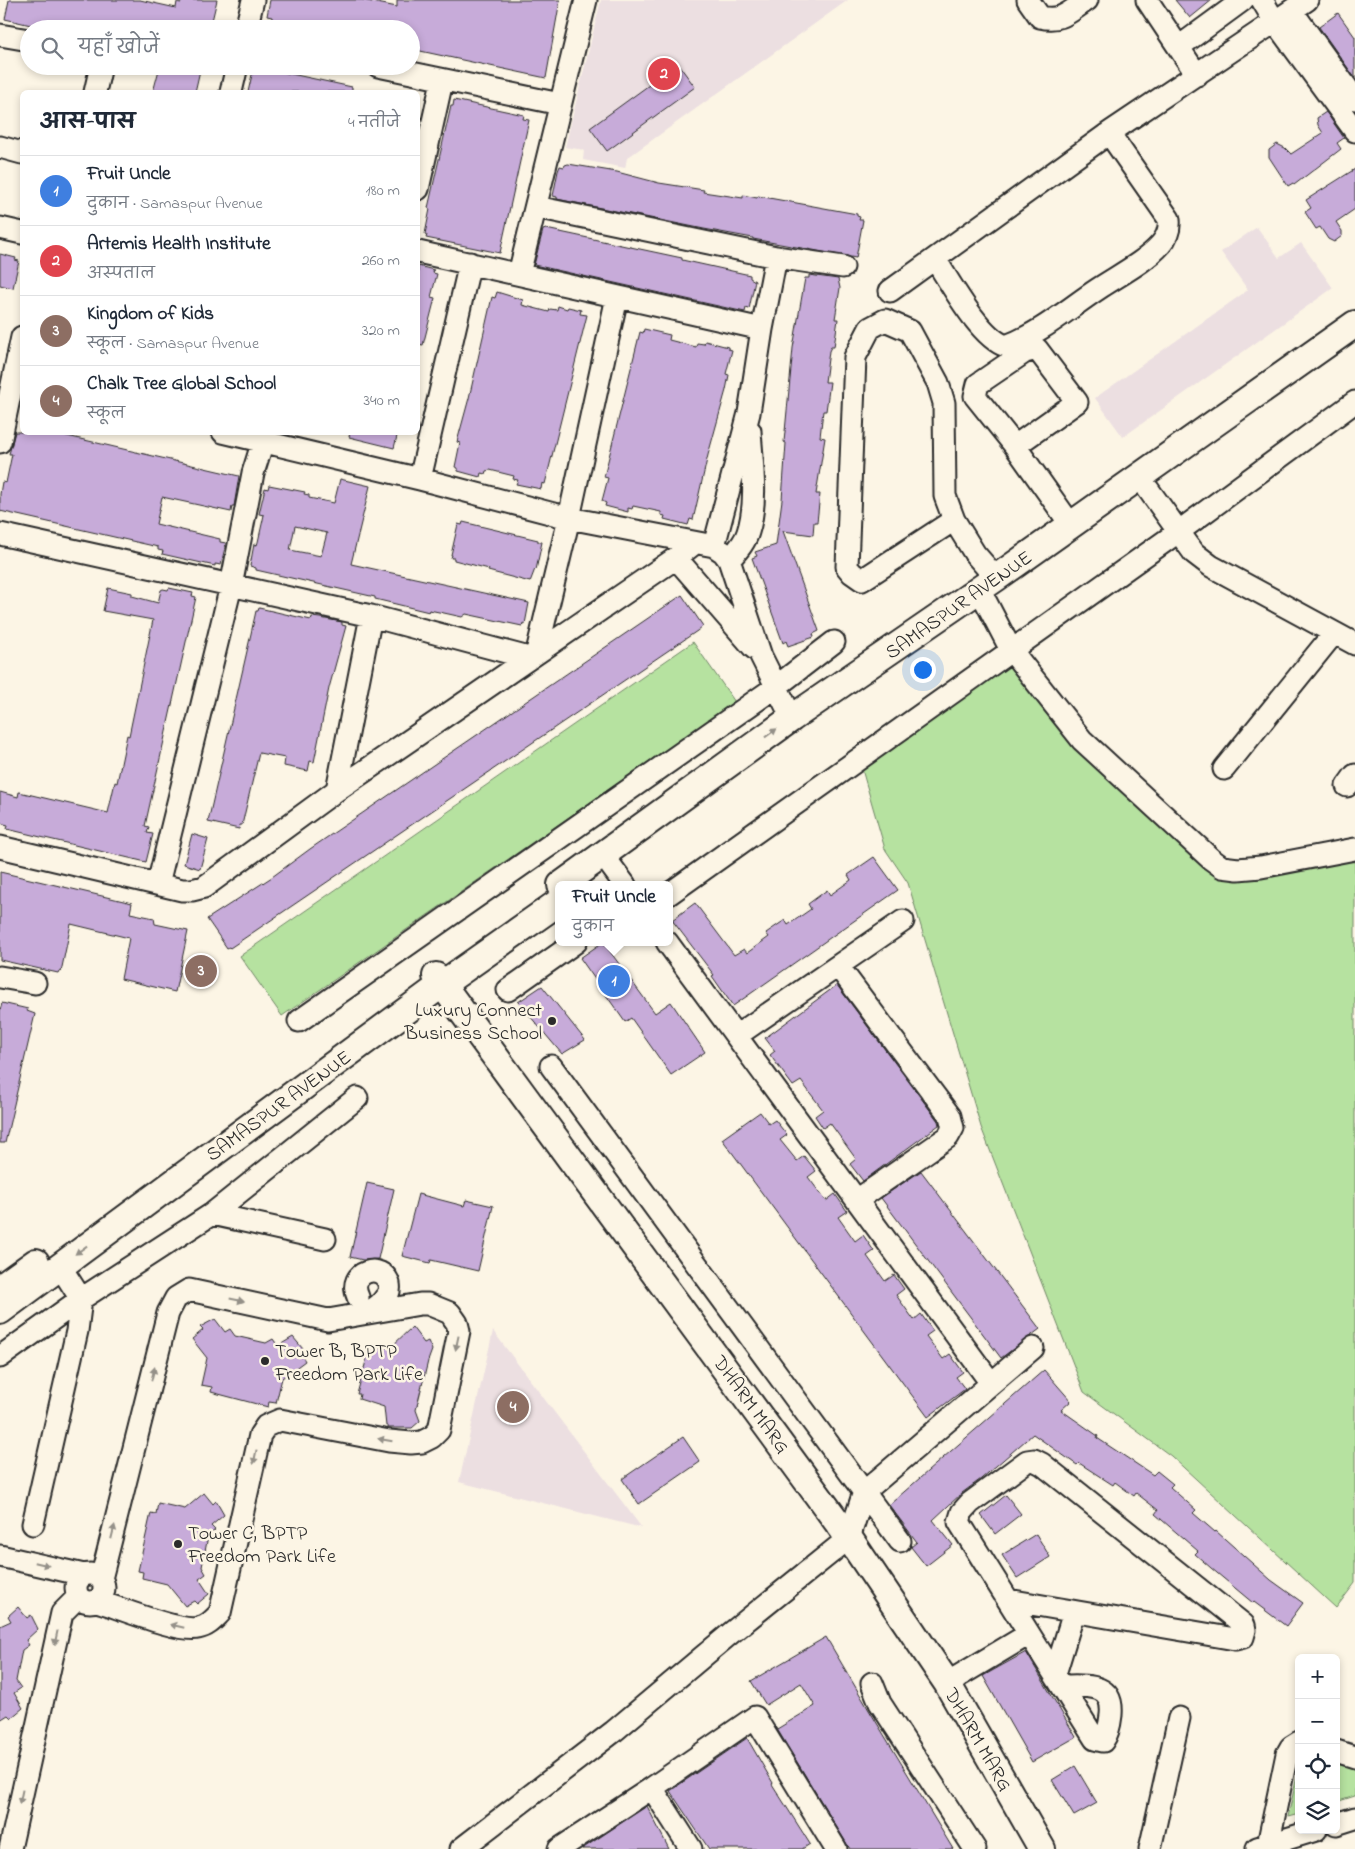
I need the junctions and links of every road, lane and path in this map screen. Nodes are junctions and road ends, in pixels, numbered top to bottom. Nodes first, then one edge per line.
1 (254, 0) edge
2 (586, 0) edge
3 (1028, 0) edge
4 (1087, 0) edge
5 (1148, 0) edge
6 (1158, 0) edge
7 (1243, 0) edge
8 (1262, 0) edge
9 (1295, 7) edge
10 (248, 20) edge
11 (0, 35) edge
12 (20, 38) edge
13 (1187, 42) junction
14 (1202, 72) junction
15 (99, 75) edge
16 (235, 75) edge
17 (416, 75) edge
18 (442, 81) junction
19 (96, 90) edge
20 (231, 90) edge
21 (1355, 99) edge
22 (560, 104) junction
23 (1355, 131) edge
24 (1109, 133) junction
25 (0, 147) edge
26 (20, 152) edge
27 (420, 180) edge
28 (536, 207) junction
29 (0, 228) edge
30 (20, 233) edge
31 (420, 252) edge
32 (776, 257) junction
33 (935, 259) junction
34 (470, 263) junction
35 (843, 267) dead end
36 (519, 274) junction
37 (890, 291) dead end
38 (617, 297) junction
39 (1355, 324) edge
40 (762, 329) junction
41 (1355, 343) edge
42 (20, 346) edge
43 (12, 384) edge
44 (1355, 402) edge
45 (749, 413) junction
46 (244, 435) edge
47 (271, 439) edge
48 (1205, 439) junction
49 (0, 442) edge
50 (1015, 446) junction
51 (420, 479) junction
52 (1148, 489) junction
53 (570, 518) junction
54 (954, 520) junction
55 (1071, 525) junction
56 (1178, 532) junction
57 (0, 534) edge
58 (713, 550) junction
59 (676, 558) junction
60 (996, 578) junction
61 (231, 586) junction
62 (986, 602) junction
63 (371, 616) junction
64 (1334, 633) junction
65 (834, 642) dead end
66 (1355, 644) edge
67 (1011, 650) junction
68 (533, 655) junction
69 (761, 656) junction
70 (777, 686) junction
71 (792, 718) junction
72 (1224, 769) dead end
73 (337, 790) junction
74 (0, 847) edge
75 (1355, 849) edge
76 (618, 875) edge
77 (567, 881) edge
78 (597, 881) edge
79 (158, 884) junction
80 (555, 890) edge
81 (673, 891) edge
82 (555, 905) edge
83 (903, 921) dead end
84 (570, 946) edge
85 (670, 946) edge
86 (838, 966) junction
87 (0, 978) edge
88 (35, 983) dead end
89 (433, 984) junction
90 (508, 990) dead end
91 (299, 1022) dead end
92 (736, 1036) junction
93 (551, 1066) dead end
94 (357, 1098) dead end
95 (857, 1200) junction
96 (212, 1214) junction
97 (324, 1239) dead end
98 (60, 1266) junction
99 (0, 1288) edge
100 (81, 1299) junction
101 (0, 1310) edge
102 (1033, 1348) dead end
103 (0, 1357) edge
104 (991, 1383) junction
105 (864, 1492) junction
106 (33, 1524) dead end
107 (900, 1541) dead end
108 (843, 1543) junction
109 (0, 1556) edge
110 (92, 1577) junction
111 (88, 1599) junction
112 (1008, 1600) junction
113 (1074, 1612) junction
114 (1029, 1634) junction
115 (872, 1683) dead end
116 (947, 1684) junction
117 (1179, 1718) dead end
118 (1296, 1744) edge
119 (1340, 1752) edge
120 (1355, 1757) edge
121 (652, 1788) junction
122 (1355, 1818) edge
123 (1340, 1823) edge
124 (1303, 1834) edge
125 (1262, 1847) edge
126 (10, 1849) edge
127 (462, 1849) edge
128 (559, 1849) edge
129 (691, 1849) edge
130 (836, 1849) edge
131 (975, 1849) edge
132 (1026, 1849) edge
133 (1042, 1849) edge
134 (1150, 1849) edge

1 - 10 street
2 - 22 street
3 - 4 street
5 - 14 street
6 - 13 street
7 - 13 street
8 - 9 street
9 - 14 street
9 - 21 street
9 - 23 street
11 - 12 street
13 - 14 street
14 - 24 street
15 - 19 street
16 - 20 street
17 - 18 street
18 - 22 street
18 - 27 street
22 - 28 street
24 - 33 street
24 - 33 street
25 - 26 street
28 - 32 street
28 - 36 street
29 - 30 street
31 - 34 street
32 - 35 street
32 - 40 street
33 - 37 street
34 - 36 street
34 - 51 street
36 - 38 street
38 - 40 street
38 - 53 street
39 - 48 main road, SAMASPUR AVENUE
40 - 45 street
41 - 48 main road, SAMASPUR AVENUE
42 - 43 street
43 - 49 street
44 - 56 street
45 - 58 street
45 - 58 street
46 - 47 street
47 - 51 street
47 - 61 street
48 - 52 main road, SAMASPUR AVENUE
48 - 55 main road, SAMASPUR AVENUE
50 - 50 street
50 - 55 street
51 - 53 street
52 - 56 street
52 - 62 main road, SAMASPUR AVENUE
53 - 58 street
53 - 68 street
54 - 54 street
54 - 60 street
55 - 60 main road, SAMASPUR AVENUE
56 - 64 street
56 - 67 street
57 - 61 street
58 - 59 street
58 - 69 street
59 - 68 street
59 - 69 street
60 - 71 main road, SAMASPUR AVENUE
61 - 63 street
61 - 79 street
62 - 67 street
62 - 76 main road, SAMASPUR AVENUE
63 - 68 street
63 - 73 street
64 - 66 street
64 - 72 street
65 - 70 street
67 - 75 street
67 - 81 street
68 - 73 street
69 - 70 street
70 - 71 street
70 - 91 street
77 -> 71 main road, SAMASPUR AVENUE
73 - 79 street
74 - 79 street
76 - 78 main road, SAMASPUR AVENUE
80 - 89 main road, SAMASPUR AVENUE
82 - 89 main road, SAMASPUR AVENUE
83 - 86 street
84 - 90 street
85 - 92 street
86 - 92 street
86 - 95 street
87 - 88 street
89 -> 98 main road, SAMASPUR AVENUE
89 - 99 main road, SAMASPUR AVENUE
89 - 108 main road, DHARM MARG
92 - 95 street
93 - 105 street
94 - 96 street
95 - 104 street
96 - 97 street
96 - 100 street
98 - 100 street
98 - 101 main road, SAMASPUR AVENUE
100 - 103 street
100 - 106 street
102 - 104 street
104 - 105 street
105 - 107 street
105 - 108 street
108 - 116 main road, DHARM MARG
108 - 127 street
108 - 132 main road, DHARM MARG
109 -> 110 street
110 - 111 street
110 -> 111 street
111 -> 126 street
112 - 113 street
112 - 113 street
112 - 114 street
113 - 114 street
114 - 116 street
115 - 131 street
116 - 133 main road, DHARM MARG
117 - 134 street
118 - 125 street
119 - 120 street
121 - 128 street
121 - 129 street
121 - 130 street
122 - 123 street
124 - 125 street

